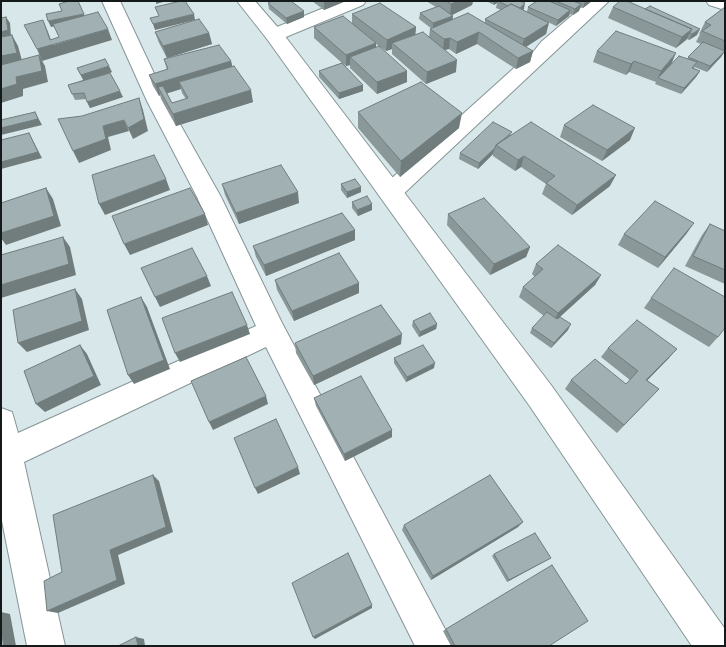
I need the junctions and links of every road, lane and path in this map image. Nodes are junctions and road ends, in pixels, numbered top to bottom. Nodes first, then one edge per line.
1 (111, 1) edge
2 (246, 1) edge
3 (356, 1) edge
4 (600, 1) edge
5 (715, 1) edge
6 (725, 5) edge
7 (274, 36) junction
8 (390, 193) junction
9 (272, 331) junction
10 (4, 438) edge
11 (46, 646) edge
12 (435, 646) edge
13 (714, 646) edge

1 - 9 street
2 - 7 street
3 - 7 street
4 - 8 street
5 - 6 street
7 - 8 street
8 - 13 street
9 - 10 street
9 - 12 street
10 - 11 street

